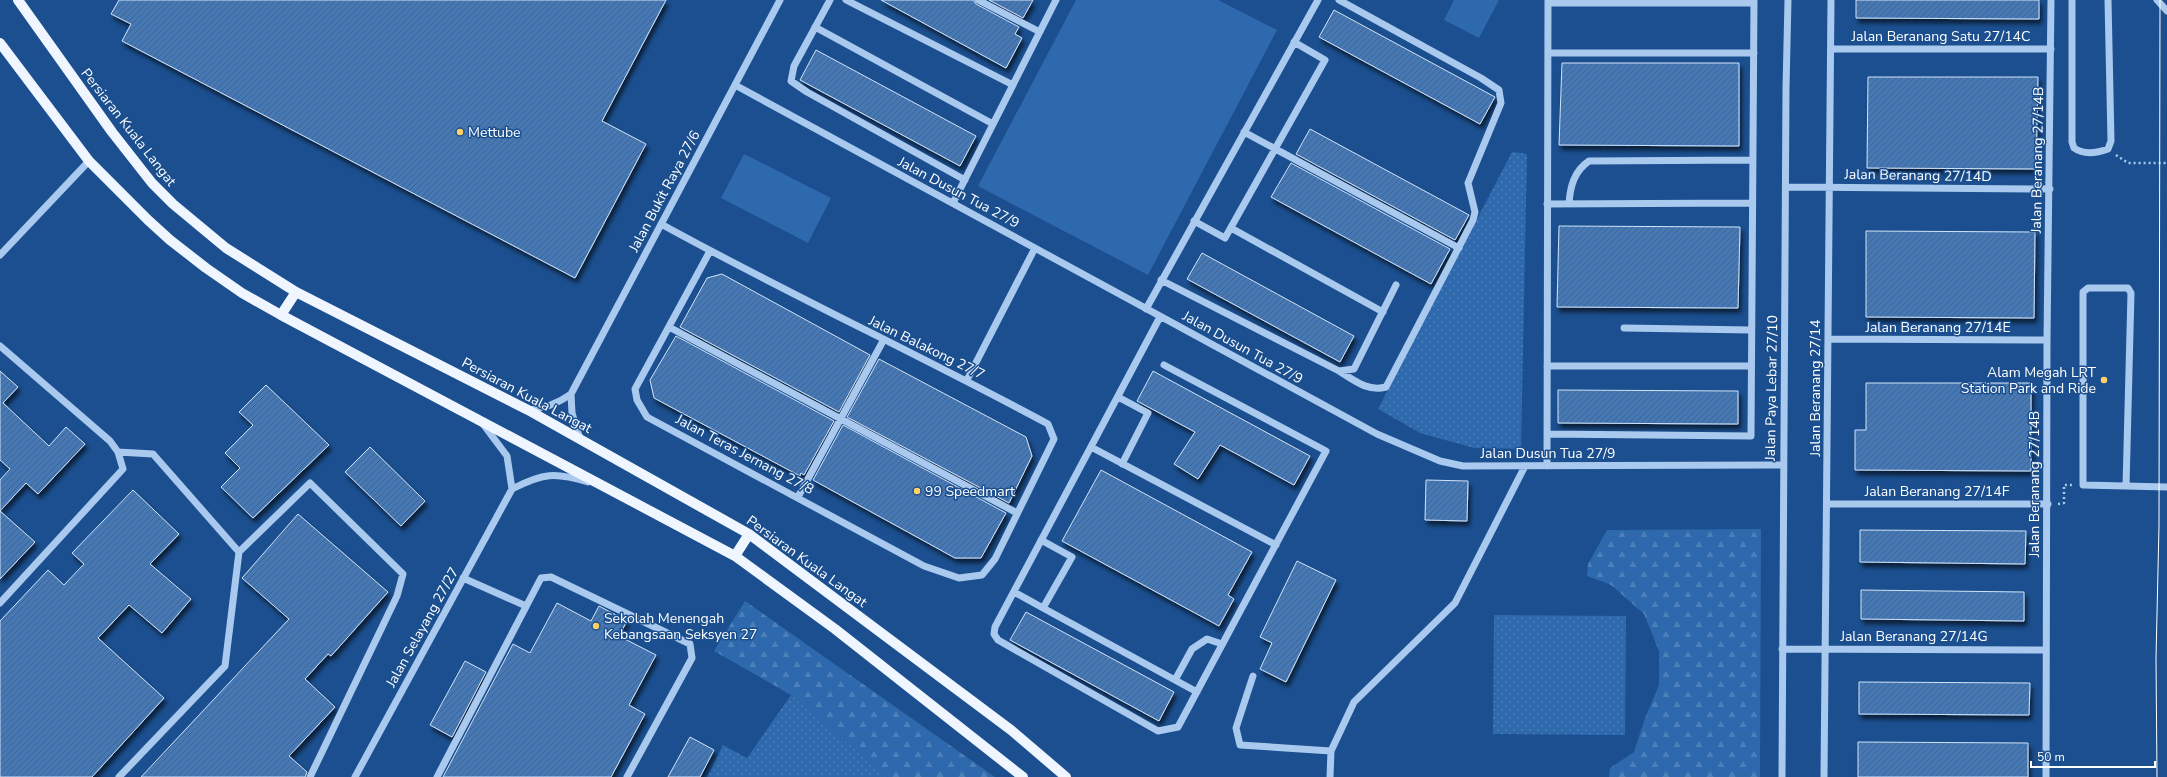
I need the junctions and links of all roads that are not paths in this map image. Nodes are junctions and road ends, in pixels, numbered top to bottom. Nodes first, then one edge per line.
1 (18, 0) edge
2 (780, 0) edge
3 (830, 0) edge
4 (846, 0) edge
5 (978, 0) edge
6 (1056, 0) edge
7 (1318, 0) edge
8 (1339, 0) edge
9 (1788, 0) edge
10 (1831, 0) edge
11 (2051, 0) edge
12 (2072, 0) edge
13 (2108, 0) edge
14 (2157, 0) edge
15 (1548, 1) edge
16 (1754, 2) edge
17 (2167, 11) edge
18 (815, 27) junction
19 (1040, 32) junction
20 (1294, 42) junction
21 (0, 43) edge
22 (1831, 49) junction
23 (2051, 49) junction
24 (1548, 53) junction
25 (1754, 54) junction
26 (735, 85) junction
27 (1012, 85) junction
28 (993, 124) junction
29 (1244, 132) junction
30 (1275, 149) junction
31 (1752, 160) junction
32 (89, 161) junction
33 (965, 180) junction
34 (1786, 187) junction
35 (1830, 187) junction
36 (2050, 189) junction
37 (953, 203) junction
38 (1752, 203) junction
39 (1548, 204) junction
40 (1569, 204) junction
41 (1194, 221) junction
42 (661, 224) junction
43 (1230, 228) junction
44 (1035, 248) junction
45 (1458, 248) junction
46 (710, 251) junction
47 (0, 255) edge
48 (1162, 280) junction
49 (1396, 286) dead end
50 (296, 292) junction
51 (1146, 309) junction
52 (1382, 312) junction
53 (280, 315) junction
54 (1160, 316) junction
55 (669, 327) junction
56 (1624, 328) dead end
57 (1751, 330) junction
58 (1828, 339) junction
59 (2047, 340) junction
60 (884, 341) junction
61 (0, 346) edge
62 (1164, 366) dead end
63 (1547, 366) junction
64 (1751, 366) junction
65 (1339, 371) junction
66 (967, 380) junction
67 (571, 394) junction
68 (1118, 397) junction
69 (528, 410) junction
70 (841, 419) junction
71 (482, 422) junction
72 (1547, 434) junction
73 (580, 439) junction
74 (1091, 447) junction
75 (118, 452) junction
76 (1122, 464) junction
77 (1784, 465) junction
78 (1525, 466) junction
79 (1547, 466) junction
80 (600, 486) junction
81 (2126, 486) junction
82 (2167, 487) edge
83 (512, 489) junction
84 (798, 497) junction
85 (1827, 504) junction
86 (2048, 504) junction
87 (1017, 513) junction
88 (749, 534) junction
89 (1041, 540) junction
90 (1276, 545) junction
91 (239, 552) junction
92 (735, 556) junction
93 (994, 559) joint
94 (463, 578) junction
95 (1014, 592) junction
96 (0, 603) edge
97 (526, 606) junction
98 (1044, 608) junction
99 (1222, 644) junction
100 (1782, 649) junction
101 (1826, 649) junction
102 (2046, 650) junction
103 (1254, 676) dead end
104 (1175, 680) junction
105 (1197, 692) junction
106 (1331, 751) junction
107 (119, 777) edge
108 (310, 777) edge
109 (355, 777) edge
110 (437, 777) edge
111 (627, 777) edge
112 (1023, 777) edge
113 (1066, 777) edge
114 (1330, 777) edge
115 (1782, 777) edge
116 (1824, 777) edge
117 (2046, 777) edge

1 - 50 main road, Persiaran Kuala Langat
2 - 26 street, Jalan Bukit Raya 27/6
3 - 18 street
4 - 27 street
5 - 19 street
6 - 19 street
7 - 20 street
8 - 45 street
9 - 34 street, Jalan Paya Lebar 27/10
10 - 22 street, Jalan Beranang 27/14
11 - 23 street, Jalan Beranang 27/14B
12 - 13 street
14 - 17 street
15 - 16 street
15 - 24 street
16 - 25 street
18 - 28 street
18 - 33 street
19 - 27 street
20 - 29 street
20 - 30 street
21 - 32 main road
22 - 23 street, Jalan Beranang Satu 27/14C
22 - 35 street, Jalan Beranang 27/14
23 - 36 street, Jalan Beranang 27/14B
24 - 25 street
24 - 39 street
25 - 31 street
26 - 37 street, Jalan Dusun Tua 27/9
26 - 42 street, Jalan Bukit Raya 27/6
27 - 28 street
28 - 33 street
29 - 30 street
29 - 41 street
30 - 43 street
30 - 45 street
31 - 38 street
31 - 40 street
32 - 47 street
32 - 53 main road
33 - 37 street
34 - 35 street, Jalan Beranang 27/14D
34 - 77 street, Jalan Paya Lebar 27/10
35 - 36 street, Jalan Beranang 27/14D
35 - 58 street, Jalan Beranang 27/14
36 - 59 street, Jalan Beranang 27/14B
37 - 44 street, Jalan Dusun Tua 27/9
38 - 40 street
38 - 57 street
39 - 40 street
39 - 63 street
41 - 43 street
41 - 48 street
42 - 46 street, Jalan Balakong 27/7
42 - 67 street, Jalan Bukit Raya 27/6
43 - 52 street
44 - 51 street, Jalan Dusun Tua 27/9
44 - 66 street
45 - 65 street
46 - 55 street, Jalan Teras Jernang 27/8
46 - 60 street, Jalan Balakong 27/7
48 - 51 street
48 - 65 street
49 - 52 street
50 - 53 main road
50 - 69 main road, Persiaran Kuala Langat
51 - 54 street, Jalan Dusun Tua 27/9
52 - 65 street
53 - 71 main road
54 - 68 street
54 - 78 street, Jalan Dusun Tua 27/9
55 - 70 street
55 - 84 street, Jalan Teras Jernang 27/8
56 - 57 street
57 - 64 street
58 - 59 street, Jalan Beranang 27/14E
58 - 85 street, Jalan Beranang 27/14
59 - 86 street, Jalan Beranang 27/14B
60 - 66 street, Jalan Balakong 27/7
60 - 70 street
61 - 75 street
62 - 90 street
63 - 64 street
63 - 72 street
64 - 72 street
66 - 87 street, Jalan Balakong 27/7
67 - 69 street, Jalan Bukit Raya 27/6
67 - 73 street
68 - 74 street
68 - 76 street
69 - 73 main road, Persiaran Kuala Langat
70 - 84 street
70 - 87 street
71 - 80 main road
71 - 83 street
72 - 79 street
73 - 88 main road, Persiaran Kuala Langat
74 - 76 street
74 - 89 street
75 - 91 street
75 - 96 street
76 - 90 street
77 - 79 street, Jalan Dusun Tua 27/9
77 - 100 street, Jalan Paya Lebar 27/10
78 - 79 street, Jalan Dusun Tua 27/9
78 - 106 street
80 - 83 street
80 - 92 main road
81 - 81 street
81 - 82 street
83 - 94 street, Jalan Selayang 27/27
84 - 93 street, Jalan Teras Jernang 27/8
85 - 86 street, Jalan Beranang 27/14F
85 - 101 street, Jalan Beranang 27/14
86 - 102 street, Jalan Beranang 27/14B
87 - 93 street, Jalan Balakong 27/7
88 - 92 main road
88 - 113 main road, Persiaran Kuala Langat
89 - 95 street
89 - 98 street
90 - 99 street
91 - 107 street
91 - 108 street
92 - 112 main road
94 - 97 street
94 - 109 street, Jalan Selayang 27/27
95 - 98 street
95 - 105 street
97 - 110 street
97 - 111 street
98 - 104 street
99 - 104 street
99 - 105 street
100 - 101 street, Jalan Beranang 27/14G
100 - 115 street, Jalan Paya Lebar 27/10
101 - 102 street, Jalan Beranang 27/14G
101 - 116 street, Jalan Beranang 27/14
102 - 117 street, Jalan Beranang 27/14B
103 - 106 street
104 - 105 street
106 - 114 street

